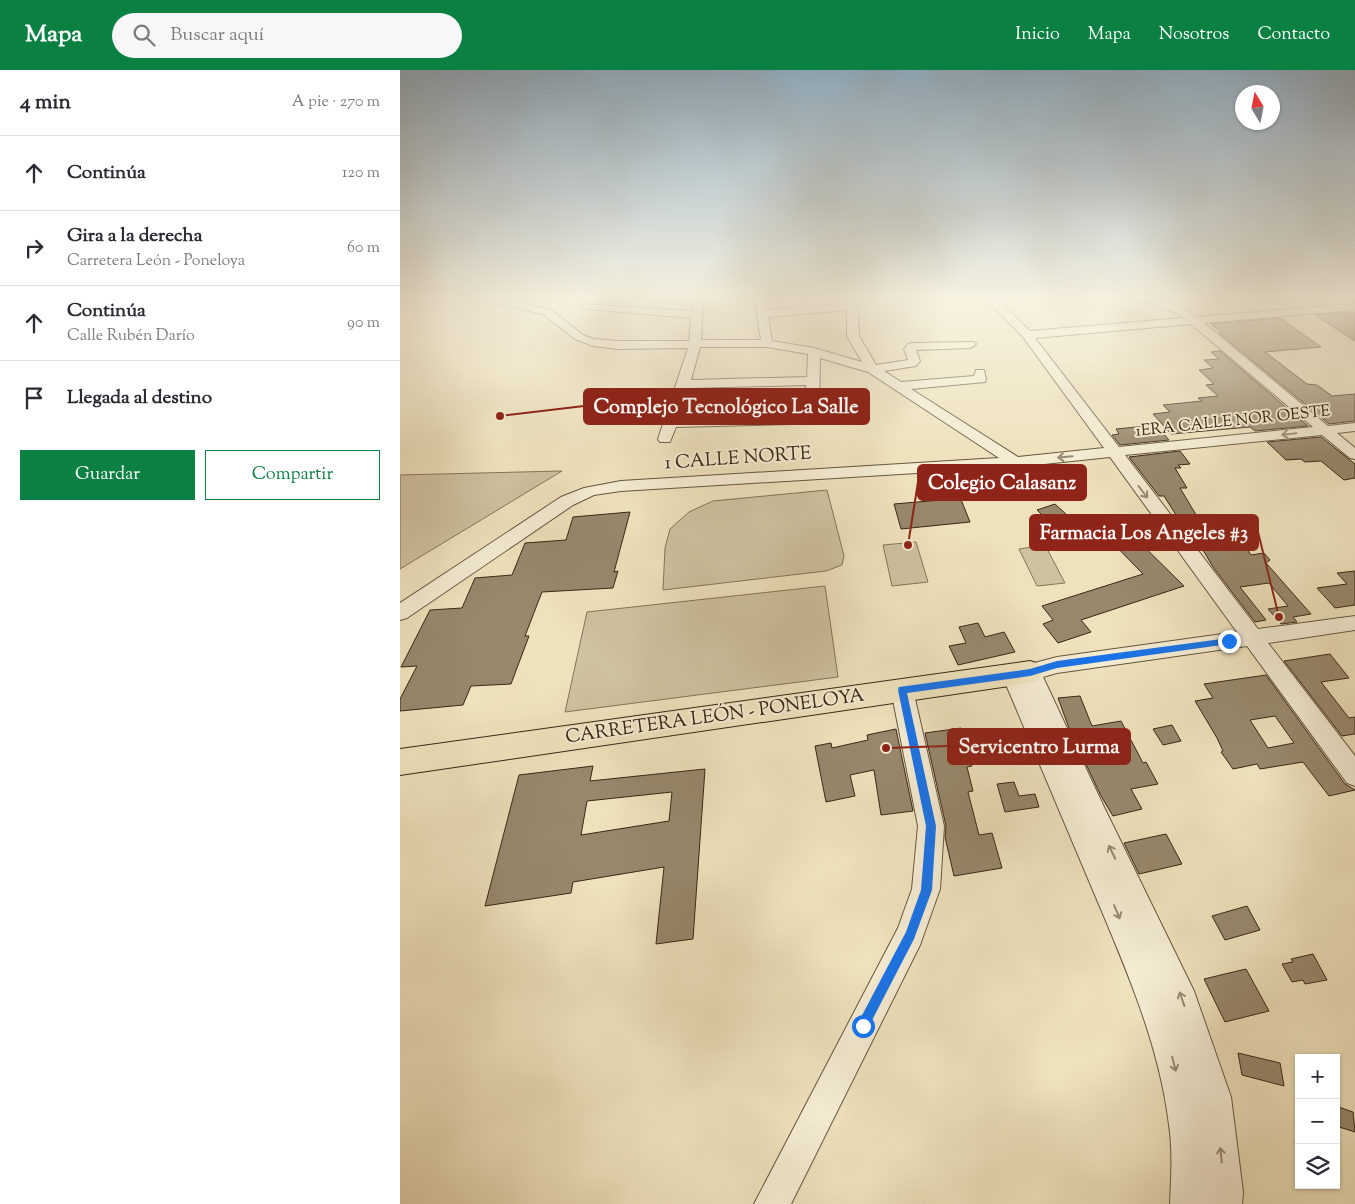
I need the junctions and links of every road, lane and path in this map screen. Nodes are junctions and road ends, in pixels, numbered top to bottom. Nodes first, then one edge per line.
1 (693, 350) edge
2 (803, 350) edge
3 (860, 350) edge
4 (910, 350) edge
5 (1038, 350) edge
6 (1229, 350) edge
7 (814, 352) junction
8 (872, 369) junction
9 (980, 374) dead end
10 (812, 381) junction
11 (684, 384) junction
12 (898, 386) junction
13 (670, 423) junction
14 (1355, 427) edge
15 (1325, 430) junction
16 (665, 439) dead end
17 (1114, 453) junction
18 (1355, 455) edge
19 (1015, 462) junction
20 (400, 614) edge
21 (1355, 623) edge
22 (1355, 634) edge
23 (1257, 643) junction
24 (1022, 674) junction
25 (902, 690) junction
26 (400, 762) edge
27 (1355, 775) edge
28 (772, 1204) edge
29 (1188, 1204) edge
30 (1224, 1204) edge

1 - 11 street
2 - 7 street
3 - 8 street
4 - 8 street
5 - 17 street
6 - 15 street
7 - 8 street
7 - 10 street
8 - 12 street
9 - 12 street
10 - 11 street
10 - 13 street
11 - 13 street
12 - 19 street
13 - 16 street
14 - 15 street, 1ERA CALLE NOR OESTE
15 -> 17 street, 1ERA CALLE NOR OESTE
15 - 18 street
17 -> 19 street, 1 CALLE NORTE
17 -> 23 street
19 - 20 street, 1 CALLE NORTE
21 - 23 street
22 - 23 street
23 - 24 street
23 - 27 street
24 - 25 main road, CARRETERA LEÓN - PONELOYA
24 -> 29 street
30 -> 24 street
25 - 26 main road, CARRETERA LEÓN - PONELOYA
25 - 28 street

